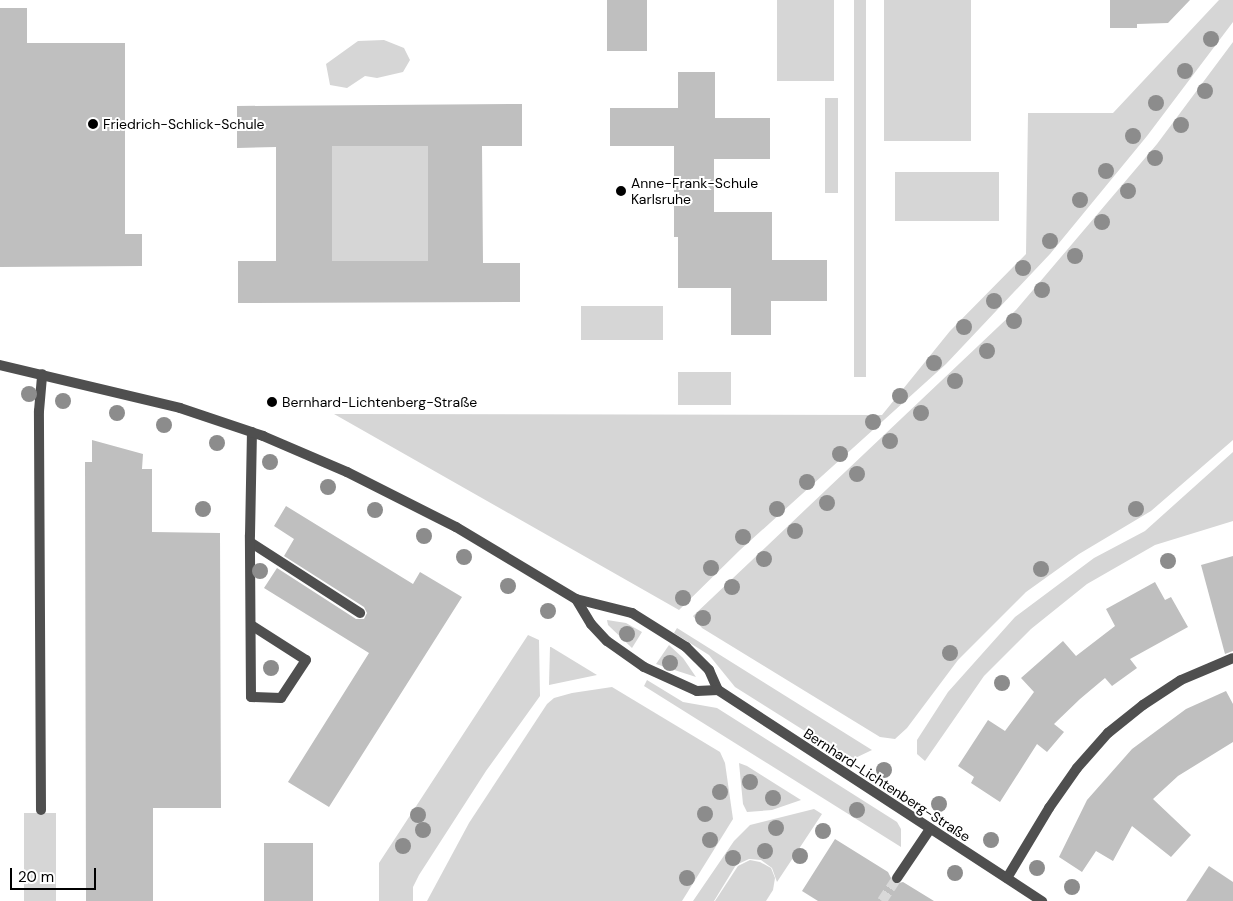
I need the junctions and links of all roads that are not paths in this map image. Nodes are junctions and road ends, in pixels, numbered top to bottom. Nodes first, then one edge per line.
1 (0, 365) edge
2 (42, 374) junction
3 (252, 432) junction
4 (250, 542) junction
5 (576, 599) junction
6 (360, 613) dead end
7 (250, 625) junction
8 (1233, 658) edge
9 (718, 690) junction
10 (41, 810) dead end
11 (930, 830) junction
12 (897, 878) tunnel mouth
13 (1007, 878) junction
14 (1042, 901) edge

1 - 2 street
2 - 3 street
2 - 10 street
3 - 4 street
3 - 5 street
4 - 6 street
4 - 7 street
5 - 9 street
5 - 9 street
7 - 7 street
8 - 13 street
9 - 11 street, Bernhard-Lichtenberg-Straße
11 - 12 street
11 - 13 street, Bernhard-Lichtenberg-Straße
13 - 14 street, Bernhard-Lichtenberg-Straße

